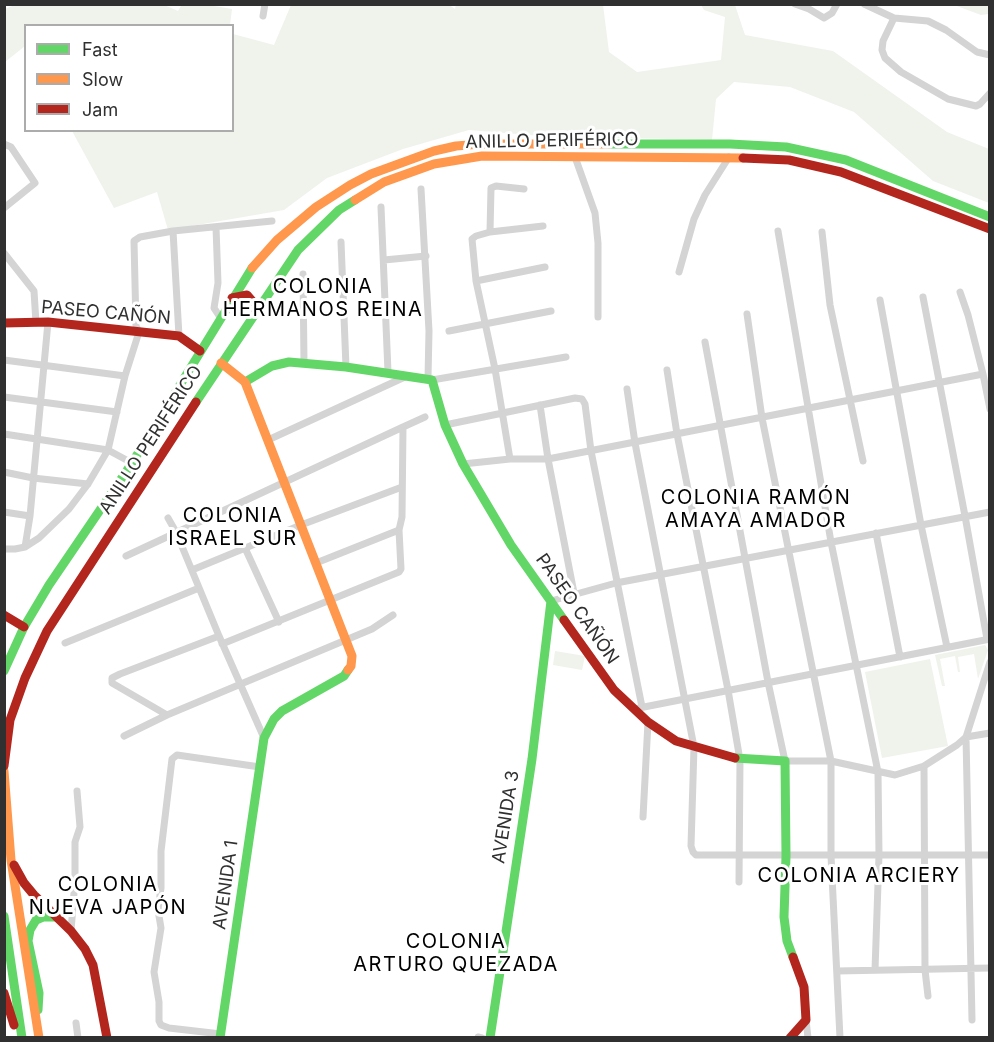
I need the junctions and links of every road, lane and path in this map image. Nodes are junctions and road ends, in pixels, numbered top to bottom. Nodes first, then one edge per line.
1 (265, 4) edge
2 (795, 4) edge
3 (837, 4) edge
4 (864, 4) edge
5 (263, 16) dead end
6 (894, 18) junction
7 (990, 55) edge
8 (990, 93) edge
9 (4, 144) edge
10 (575, 157) junction
11 (729, 157) junction
12 (421, 189) dead end
13 (524, 189) dead end
14 (381, 207) dead end
15 (4, 208) edge
16 (990, 217) edge
17 (272, 221) dead end
18 (216, 226) junction
19 (543, 226) dead end
20 (990, 229) edge
21 (173, 231) junction
22 (778, 231) dead end
23 (490, 232) junction
24 (822, 232) dead end
25 (341, 242) dead end
26 (4, 253) edge
27 (426, 256) junction
28 (384, 260) junction
29 (545, 267) dead end
30 (679, 272) dead end
31 (303, 274) dead end
32 (476, 281) junction
33 (960, 292) dead end
34 (923, 297) dead end
35 (232, 298) junction
36 (880, 300) dead end
37 (551, 311) dead end
38 (254, 313) junction
39 (747, 314) dead end
40 (220, 317) junction
41 (598, 317) dead end
42 (36, 322) junction
43 (48, 322) junction
44 (4, 323) edge
45 (484, 324) junction
46 (449, 331) dead end
47 (139, 332) junction
48 (179, 336) junction
49 (705, 342) dead end
50 (200, 351) junction
51 (566, 357) dead end
52 (4, 360) edge
53 (221, 363) junction
54 (304, 363) junction
55 (45, 364) junction
56 (346, 367) junction
57 (495, 369) junction
58 (667, 370) dead end
59 (388, 372) junction
60 (983, 374) junction
61 (408, 375) junction
62 (125, 376) junction
63 (430, 379) junction
64 (245, 382) junction
65 (939, 383) junction
66 (627, 389) dead end
67 (897, 391) junction
68 (4, 397) edge
69 (42, 401) junction
70 (850, 401) junction
71 (540, 405) junction
72 (807, 409) junction
73 (990, 409) edge
74 (117, 412) junction
75 (502, 412) junction
76 (425, 417) dead end
77 (762, 418) junction
78 (445, 425) junction
79 (403, 426) junction
80 (720, 426) junction
81 (4, 434) edge
82 (677, 434) junction
83 (36, 438) junction
84 (268, 440) junction
85 (635, 443) junction
86 (108, 450) junction
87 (591, 451) junction
88 (510, 459) junction
89 (548, 459) junction
90 (863, 461) dead end
91 (132, 463) junction
92 (463, 465) junction
93 (4, 472) edge
94 (33, 478) junction
95 (284, 481) junction
96 (88, 484) junction
97 (402, 487) junction
98 (101, 507) junction
99 (4, 512) edge
100 (990, 512) edge
101 (30, 516) junction
102 (965, 516) junction
103 (168, 518) dead end
104 (119, 519) junction
105 (301, 525) junction
106 (921, 525) junction
107 (399, 530) junction
108 (176, 532) junction
109 (876, 533) junction
110 (831, 542) junction
111 (25, 547) junction
112 (245, 548) junction
113 (4, 549) edge
114 (789, 550) junction
115 (126, 556) dead end
116 (745, 559) junction
117 (316, 563) junction
118 (704, 566) junction
119 (192, 570) junction
120 (661, 576) junction
121 (616, 583) junction
122 (200, 588) junction
123 (574, 593) junction
124 (331, 598) junction
125 (551, 601) junction
126 (4, 615) edge
127 (393, 615) dead end
128 (279, 622) junction
129 (24, 627) junction
130 (219, 636) junction
131 (347, 639) junction
132 (988, 639) edge
133 (65, 643) dead end
134 (222, 644) junction
135 (947, 647) junction
136 (900, 657) junction
137 (989, 663) edge
138 (856, 666) junction
139 (4, 671) edge
140 (812, 674) junction
141 (768, 682) junction
142 (241, 684) junction
143 (728, 690) junction
144 (980, 691) junction
145 (990, 694) edge
146 (685, 698) junction
147 (638, 708) junction
148 (167, 715) junction
149 (648, 722) junction
150 (990, 732) edge
151 (124, 736) dead end
152 (966, 736) junction
153 (264, 738) junction
154 (694, 747) junction
155 (740, 760) junction
156 (785, 760) junction
157 (831, 761) junction
158 (4, 766) edge
159 (924, 766) junction
160 (260, 767) junction
161 (4, 771) edge
162 (878, 772) junction
163 (77, 790) dead end
164 (643, 817) dead end
165 (739, 855) junction
166 (879, 855) junction
167 (969, 855) junction
168 (990, 855) edge
169 (786, 856) junction
170 (831, 856) junction
171 (924, 856) junction
172 (11, 860) junction
173 (739, 882) dead end
174 (4, 916) edge
175 (55, 917) junction
176 (71, 931) junction
177 (970, 968) junction
178 (990, 968) edge
179 (875, 970) junction
180 (926, 970) junction
181 (837, 971) junction
182 (4, 993) edge
183 (928, 996) dead end
184 (806, 1020) junction
185 (972, 1020) dead end
186 (76, 1023) dead end
187 (38, 1033) edge
188 (220, 1036) edge
189 (478, 1037) edge
190 (16, 1038) edge
191 (22, 1038) edge
192 (78, 1038) edge
193 (107, 1038) edge
194 (482, 1038) edge
195 (490, 1038) edge
196 (790, 1038) edge
197 (808, 1038) edge
198 (840, 1038) edge

1 - 5 street
2 - 3 street
4 - 6 street
6 - 7 street
6 - 8 street
9 - 15 street
10 - 11 main road, ANILLO PERIFÉRICO
10 - 38 main road, ANILLO PERIFÉRICO
10 - 41 street
11 - 20 main road, ANILLO PERIFÉRICO
11 - 30 street
12 - 27 street
13 - 23 street
14 - 28 street
16 - 35 main road, ANILLO PERIFÉRICO
17 - 18 street
18 - 21 street
18 - 40 street
19 - 23 street
21 - 47 street
21 - 48 street
22 - 72 street
23 - 32 street
24 - 70 street
25 - 56 street
26 - 42 street
27 - 28 street
27 - 63 street
28 - 59 street
29 - 32 street
31 - 54 street
32 - 45 street
33 - 60 street
34 - 65 street
35 - 38 main road
35 - 40 main road, ANILLO PERIFÉRICO
36 - 67 street
37 - 45 street
38 - 53 main road, ANILLO PERIFÉRICO
39 - 77 street
40 - 50 main road, ANILLO PERIFÉRICO
42 - 43 main road, PASEO CAÑÓN
42 - 44 main road, PASEO CAÑÓN
43 - 47 main road, PASEO CAÑÓN
43 - 55 street
45 - 46 street
45 - 57 street
47 - 48 main road, PASEO CAÑÓN
47 - 62 street
48 - 50 main road, PASEO CAÑÓN
49 - 80 street
50 - 91 main road, ANILLO PERIFÉRICO
51 - 57 street
52 - 55 street
53 - 64 main road
53 - 104 main road, ANILLO PERIFÉRICO
54 - 56 main road
54 - 64 main road
55 - 62 street
55 - 69 street
56 - 59 main road
57 - 63 street
57 - 75 street
58 - 82 street
59 - 61 main road
60 - 65 street
60 - 73 street
61 - 63 main road
61 - 84 street
62 - 74 street
63 - 78 main road, PASEO CAÑÓN
64 - 84 main road
65 - 67 street
65 - 102 street
66 - 85 street
67 - 70 street
67 - 106 street
68 - 69 street
69 - 74 street
69 - 83 street
70 - 72 street
70 - 90 street
71 - 75 street
71 - 87 street
71 - 89 street
72 - 77 street
72 - 110 street
74 - 86 street
75 - 78 street
75 - 88 street
76 - 79 street
77 - 80 street
77 - 114 street
78 - 92 main road, PASEO CAÑÓN
79 - 95 street
79 - 97 street
80 - 82 street
80 - 116 street
81 - 83 street
82 - 85 street
82 - 118 street
83 - 86 street
83 - 94 street
84 - 95 main road
85 - 87 street
85 - 120 street
86 - 91 street
86 - 96 street
87 - 89 street
87 - 121 street
88 - 89 street
88 - 92 street
89 - 123 street
91 - 98 main road, ANILLO PERIFÉRICO
92 - 125 main road, PASEO CAÑÓN
93 - 94 street
94 - 96 street
94 - 101 street
95 - 105 main road
95 - 108 street
96 - 111 street
97 - 105 street
97 - 107 street
98 - 104 main road
98 - 129 main road, ANILLO PERIFÉRICO
99 - 101 street
100 - 102 street
101 - 111 street
102 - 106 street
102 - 132 street
103 - 108 street
104 - 158 main road, ANILLO PERIFÉRICO
105 - 112 street
105 - 117 main road
106 - 109 street
106 - 135 street
107 - 117 street
107 - 124 street
108 - 115 street
108 - 119 street
109 - 110 street
109 - 136 street
110 - 114 street
110 - 138 street
111 - 113 street
112 - 119 street
112 - 128 street
114 - 116 street
114 - 140 street
116 - 118 street
116 - 141 street
117 - 124 main road
118 - 120 street
118 - 143 street
119 - 122 street
120 - 121 street
120 - 146 street
121 - 123 street
121 - 147 street
122 - 130 street
122 - 133 street
123 - 125 street
124 - 128 street
124 - 131 main road
125 - 147 main road, PASEO CAÑÓN
125 - 195 main road, AVENIDA 3
126 - 129 main road
127 - 131 street
128 - 134 street
129 - 139 main road, ANILLO PERIFÉRICO
130 - 134 street
130 - 148 street
131 - 142 street
131 - 153 main road
132 - 135 street
134 - 142 street
135 - 136 street
136 - 138 street
137 - 144 street
138 - 140 street
138 - 162 street
140 - 141 street
140 - 157 street
141 - 143 street
141 - 156 street
142 - 148 street
142 - 153 street
143 - 146 street
143 - 155 street
144 - 145 street
144 - 152 street
146 - 147 street
146 - 154 street
147 - 149 main road, PASEO CAÑÓN
148 - 151 street
149 - 154 main road, PASEO CAÑÓN
149 - 164 street
150 - 152 street, PASEO CAÑÓN
152 - 159 street, PASEO CAÑÓN
152 - 167 street
153 - 160 main road, AVENIDA 1
154 - 155 main road, PASEO CAÑÓN
154 - 165 street
155 - 156 main road, PASEO CAÑÓN
155 - 165 street
156 - 157 street, PASEO CAÑÓN
156 - 169 main road
157 - 162 street, PASEO CAÑÓN
157 - 170 street
159 - 162 street, PASEO CAÑÓN
159 - 171 street
160 - 188 main road, AVENIDA 1
160 - 188 street
161 - 172 main road
162 - 166 street
163 - 176 street
165 - 169 street
165 - 173 street
166 - 170 street
166 - 171 street
166 - 179 street
167 - 168 street
167 - 171 street
167 - 177 street
169 - 170 street
169 - 184 main road
170 - 181 street
171 - 180 street
172 - 175 main road
172 - 187 main road
174 - 191 main road
175 - 176 main road
175 - 187 main road
176 - 193 main road
177 - 178 street
177 - 180 street
177 - 185 street
179 - 180 street
179 - 181 street
180 - 183 street
181 - 198 street
182 - 190 main road
184 - 196 main road
184 - 197 street
186 - 192 street
189 - 194 street

